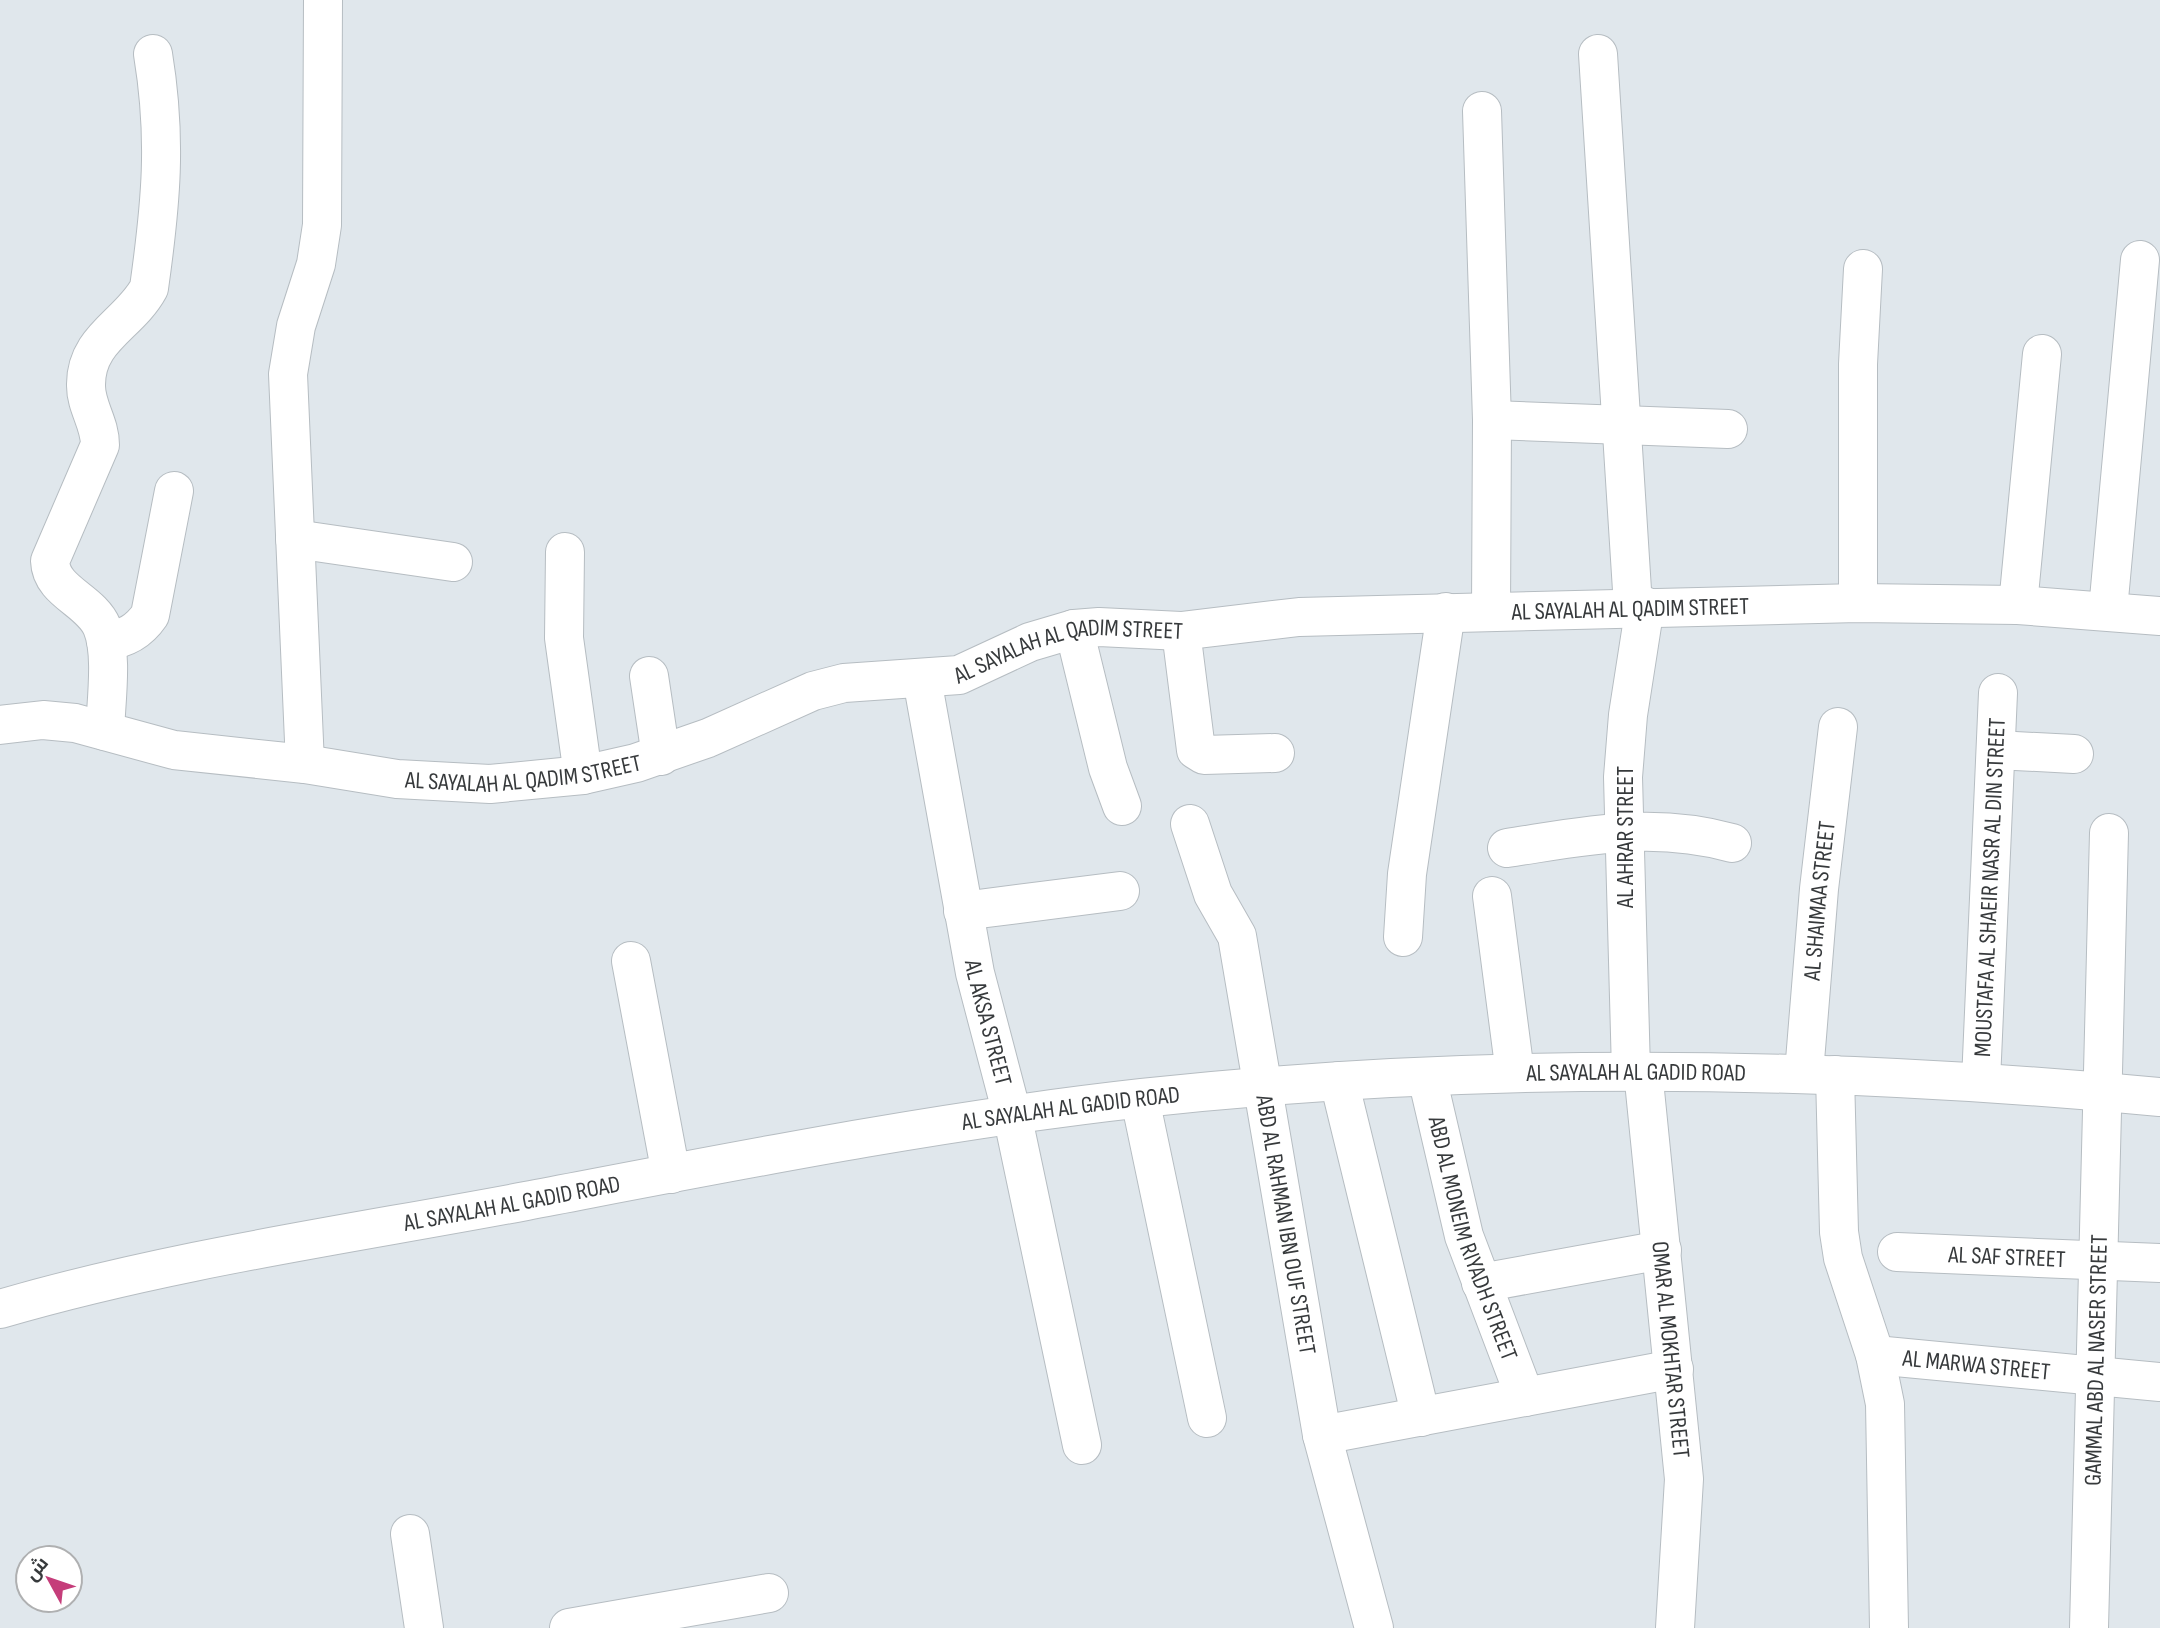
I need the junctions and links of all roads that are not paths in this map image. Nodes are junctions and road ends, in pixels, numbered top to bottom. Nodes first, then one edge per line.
1 (323, 0) edge
2 (153, 54) dead end
3 (1598, 54) dead end
4 (1482, 111) dead end
5 (2140, 260) dead end
6 (1863, 270) dead end
7 (2042, 354) dead end
8 (2145, 363) edge
9 (1492, 421) junction
10 (1621, 425) junction
11 (1728, 429) dead end
12 (174, 491) dead end
13 (295, 538) junction
14 (565, 552) dead end
15 (453, 562) dead end
16 (1858, 603) junction
17 (2018, 605) junction
18 (1639, 606) junction
19 (2108, 610) junction
20 (1491, 611) junction
21 (1446, 612) junction
22 (2160, 616) edge
23 (1074, 629) junction
24 (1181, 631) junction
25 (106, 641) junction
26 (649, 676) dead end
27 (922, 679) junction
28 (1998, 693) dead end
29 (0, 725) edge
30 (1838, 727) dead end
31 (105, 731) junction
32 (1996, 750) junction
33 (1275, 752) dead end
34 (2074, 754) dead end
35 (662, 756) junction
36 (305, 764) junction
37 (583, 775) junction
38 (1122, 806) dead end
39 (1190, 824) dead end
40 (1623, 830) junction
41 (2109, 833) dead end
42 (1732, 843) dead end
43 (1507, 848) dead end
44 (1120, 891) dead end
45 (1492, 896) dead end
46 (963, 911) junction
47 (1403, 937) dead end
48 (631, 961) dead end
49 (1637, 1071) junction
50 (1515, 1073) junction
51 (1820, 1074) junction
52 (1427, 1077) junction
53 (1339, 1081) junction
54 (1981, 1081) junction
55 (1261, 1087) junction
56 (2105, 1092) junction
57 (2160, 1097) edge
58 (1140, 1098) junction
59 (1012, 1114) junction
60 (671, 1174) junction
61 (1661, 1250) junction
62 (1898, 1252) dead end
63 (2100, 1259) junction
64 (2160, 1263) edge
65 (1481, 1283) junction
66 (0, 1309) edge
67 (1875, 1355) junction
68 (1674, 1369) junction
69 (2094, 1374) junction
70 (2160, 1382) edge
71 (1525, 1397) junction
72 (1421, 1417) junction
73 (1207, 1418) dead end
74 (1322, 1435) junction
75 (1082, 1445) dead end
76 (410, 1534) dead end
77 (769, 1593) dead end
78 (424, 1628) edge
79 (569, 1628) edge
80 (1374, 1628) edge
81 (1675, 1628) edge
82 (1889, 1628) edge
83 (2089, 1628) edge

1 - 13 street
2 - 25 street
3 - 10 street, AL AHRAR STREET
4 - 9 street
5 - 8 street
6 - 16 street
7 - 17 street
8 - 19 street
9 - 10 street
9 - 20 street
10 - 11 street
10 - 18 street, AL AHRAR STREET
12 - 25 street
13 - 15 street
13 - 36 street
14 - 37 street
16 - 17 street, AL SAYALAH AL QADIM STREET
16 - 18 street, AL SAYALAH AL QADIM STREET
17 - 19 street, AL SAYALAH AL QADIM STREET
18 - 20 street, AL SAYALAH AL QADIM STREET
18 - 40 street, AL AHRAR STREET
19 - 22 street, AL SAYALAH AL QADIM STREET
20 - 21 street, AL SAYALAH AL QADIM STREET
21 - 24 street, AL SAYALAH AL QADIM STREET
21 - 47 street
23 - 24 street, AL SAYALAH AL QADIM STREET
23 - 27 street, AL SAYALAH AL QADIM STREET
23 - 38 street
24 - 33 street
25 - 31 street
26 - 35 street
27 - 35 street, AL SAYALAH AL QADIM STREET
27 - 46 street, AL AKSA STREET
28 - 32 street, MOUSTAFA AL SHAEIR NASR AL DIN STREET
29 - 31 street, AL SAYALAH AL QADIM STREET
30 - 51 street, AL SHAIMAA STREET
31 - 36 street, AL SAYALAH AL QADIM STREET
32 - 34 street
32 - 54 street, MOUSTAFA AL SHAEIR NASR AL DIN STREET
35 - 37 street, AL SAYALAH AL QADIM STREET
36 - 37 street, AL SAYALAH AL QADIM STREET
39 - 55 street, ABD AL RAHMAN IBN OUF STREET
40 - 42 street
40 - 43 street
40 - 49 street, AL AHRAR STREET
41 - 56 street, GAMMAL ABD AL NASER STREET
44 - 46 street
45 - 50 street
46 - 59 street, AL AKSA STREET
48 - 60 street
49 - 50 street, AL SAYALAH AL GADID ROAD
49 - 51 street, AL SAYALAH AL GADID ROAD
49 - 61 street, OMAR AL MOKHTAR STREET
50 - 52 street, AL SAYALAH AL GADID ROAD
51 - 54 street, AL SAYALAH AL GADID ROAD
51 - 67 street, AL SHAIMAA STREET
52 - 53 street, AL SAYALAH AL GADID ROAD
52 - 65 street, ABD AL MONEIM RIYADH STREET
53 - 55 street, AL SAYALAH AL GADID ROAD
53 - 72 street
54 - 56 street, AL SAYALAH AL GADID ROAD
55 - 58 street, AL SAYALAH AL GADID ROAD
55 - 74 street, ABD AL RAHMAN IBN OUF STREET
56 - 57 street, AL SAYALAH AL GADID ROAD
56 - 63 street, GAMMAL ABD AL NASER STREET
58 - 59 street, AL SAYALAH AL GADID ROAD
58 - 73 street
59 - 60 street, AL SAYALAH AL GADID ROAD
59 - 75 street, AL AKSA STREET
60 - 66 street, AL SAYALAH AL GADID ROAD
61 - 65 street
61 - 68 street, OMAR AL MOKHTAR STREET
62 - 63 street, AL SAF STREET
63 - 64 street, AL SAF STREET
63 - 69 street, GAMMAL ABD AL NASER STREET
65 - 71 street, ABD AL MONEIM RIYADH STREET
67 - 69 street, AL MARWA STREET
67 - 82 street, AL SHAIMAA STREET
68 - 71 street
68 - 81 street, OMAR AL MOKHTAR STREET
69 - 70 street, AL MARWA STREET
69 - 83 street, GAMMAL ABD AL NASER STREET
71 - 72 street
72 - 74 street
74 - 80 street, ABD AL RAHMAN IBN OUF STREET
76 - 78 street
77 - 79 street

